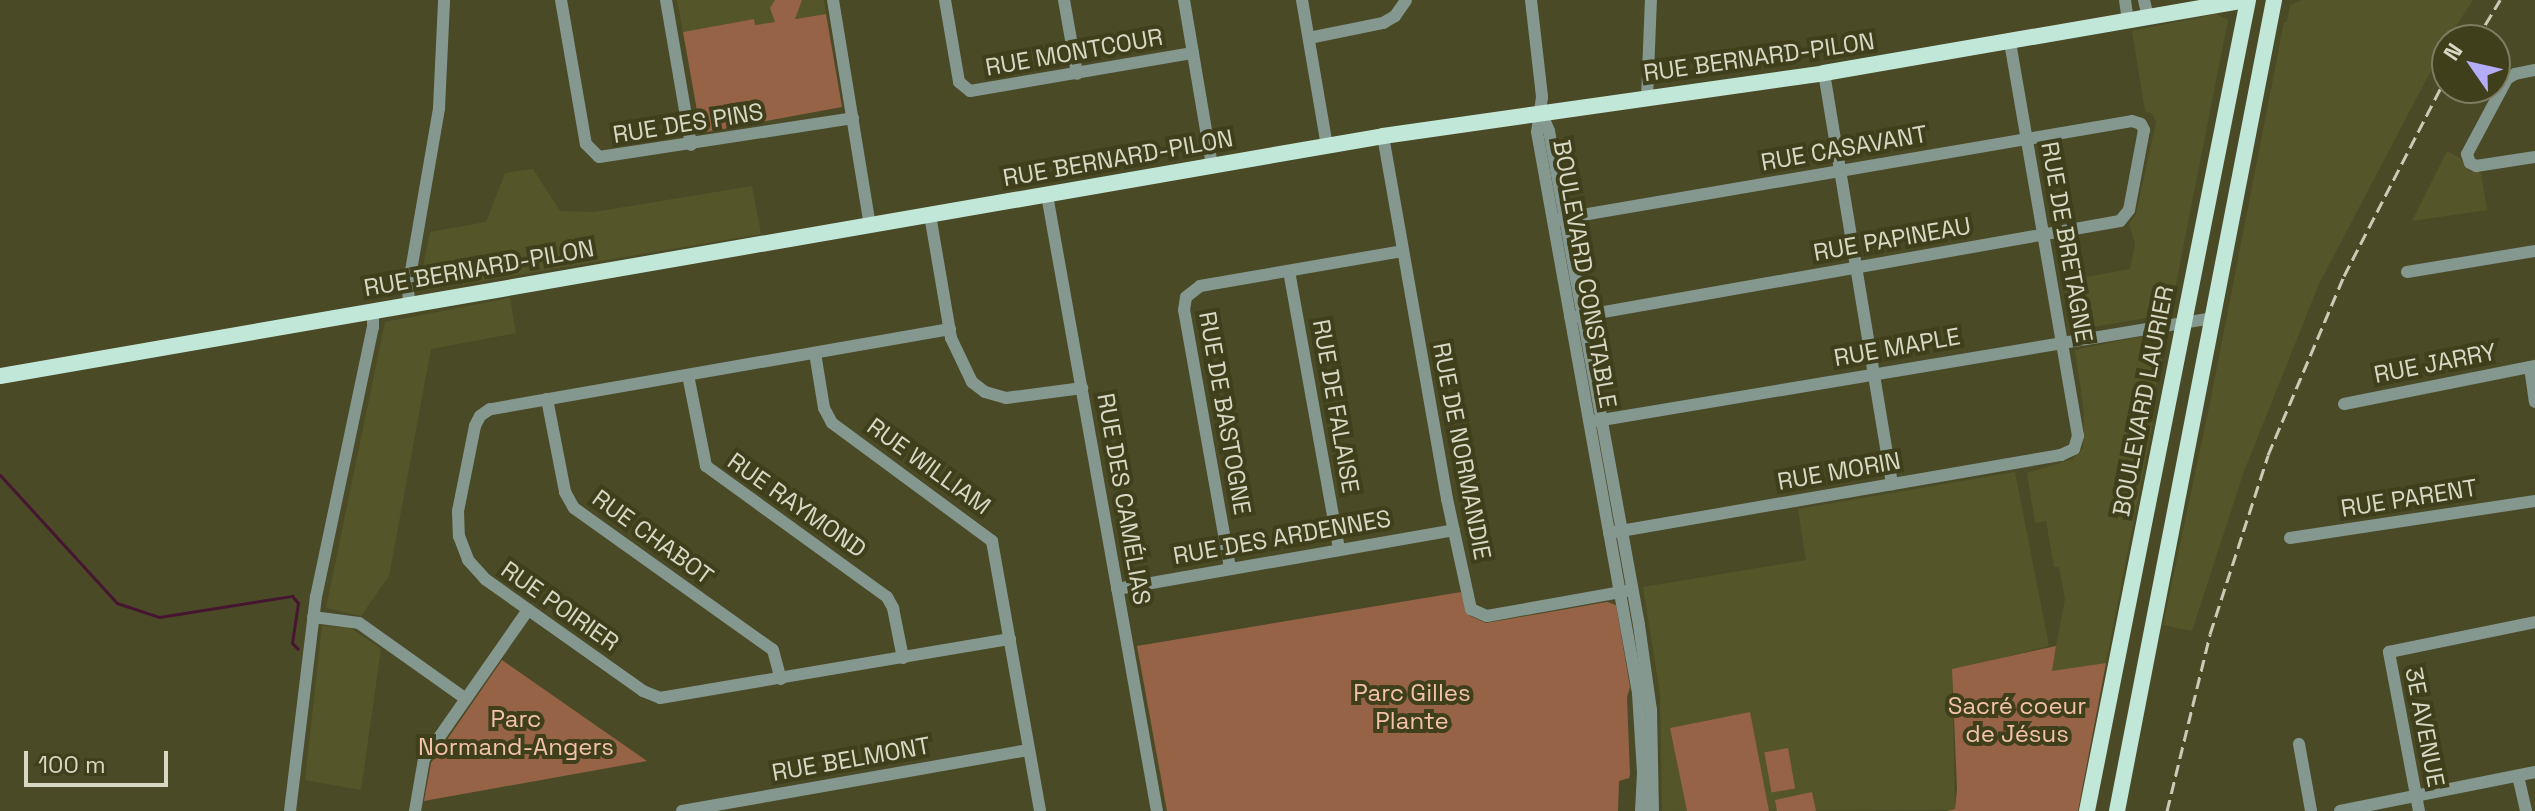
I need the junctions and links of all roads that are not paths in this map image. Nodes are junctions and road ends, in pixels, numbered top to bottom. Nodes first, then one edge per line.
1 (444, 0) edge
2 (561, 0) edge
3 (666, 0) edge
4 (833, 0) edge
5 (945, 0) edge
6 (1064, 0) edge
7 (1184, 0) edge
8 (1302, 0) edge
9 (1406, 0) edge
10 (1531, 0) edge
11 (1651, 0) edge
12 (2125, 0) edge
13 (2144, 0) edge
14 (2247, 0) edge
15 (2274, 0) edge
16 (2148, 18) junction
17 (2128, 21) junction
18 (1309, 38) junction
19 (2010, 42) junction
20 (1193, 53) junction
21 (2535, 70) edge
22 (1824, 73) junction
23 (1077, 74) junction
24 (1647, 98) junction
25 (1541, 112) junction
26 (853, 118) junction
27 (2142, 125) joint
28 (1383, 136) junction
29 (2027, 139) junction
30 (691, 145) junction
31 (1327, 146) junction
32 (2535, 157) edge
33 (1212, 166) junction
34 (1840, 171) junction
35 (1047, 195) junction
36 (930, 215) junction
37 (1559, 219) junction
38 (870, 225) junction
39 (2043, 235) junction
40 (1402, 251) junction
41 (2535, 251) edge
42 (1856, 268) junction
43 (1289, 271) junction
44 (2407, 272) dead end
45 (409, 305) junction
46 (373, 312) junction
47 (1576, 317) junction
48 (2213, 318) junction
49 (2183, 322) junction
50 (950, 329) junction
51 (2062, 342) junction
52 (815, 353) junction
53 (2532, 366) edge
54 (1873, 374) junction
55 (688, 375) junction
56 (0, 376) edge
57 (1082, 388) junction
58 (547, 399) junction
59 (2535, 402) edge
60 (2344, 404) dead end
61 (1596, 421) junction
62 (2074, 449) joint
63 (1892, 484) junction
64 (2535, 501) edge
65 (1454, 530) junction
66 (1616, 532) junction
67 (2290, 538) dead end
68 (1339, 550) junction
69 (1230, 568) junction
70 (1117, 589) junction
71 (1627, 591) junction
72 (528, 610) junction
73 (313, 617) junction
74 (2535, 622) edge
75 (1010, 639) junction
76 (903, 658) junction
77 (781, 679) junction
78 (1643, 692) junction
79 (466, 699) junction
80 (2299, 744) dead end
81 (1029, 750) junction
82 (2535, 772) edge
83 (2518, 776) junction
84 (2416, 796) junction
85 (290, 811) edge
86 (415, 811) edge
87 (682, 811) edge
88 (1040, 811) edge
89 (1157, 811) edge
90 (1641, 811) edge
91 (1653, 811) edge
92 (2087, 811) edge
93 (2117, 811) edge
94 (2311, 811) edge
95 (2340, 811) edge
96 (2419, 811) edge
97 (2526, 811) edge

1 - 45 street
2 - 30 street, RUE DES PINS
3 - 30 street
4 - 26 street
5 - 23 street, RUE MONTCOUR
6 - 23 street
7 - 20 street
8 - 18 street
9 - 18 street
10 - 25 street, BOULEVARD CONSTABLE
11 - 24 street
12 - 17 street
13 - 16 street
14 - 16 main road, RUE BERNARD-PILON
14 - 49 main road, BOULEVARD LAURIER
15 - 48 main road
16 - 17 main road, RUE BERNARD-PILON
17 - 19 main road, RUE BERNARD-PILON
18 - 31 street
19 - 22 main road, RUE BERNARD-PILON
19 - 29 street, RUE DE BRETAGNE
20 - 23 street, RUE MONTCOUR
20 - 33 street
21 - 32 street
22 - 24 main road, RUE BERNARD-PILON
22 - 34 street
24 - 25 main road, RUE BERNARD-PILON
25 - 28 main road, RUE BERNARD-PILON
25 - 37 street, BOULEVARD CONSTABLE
26 - 30 street, RUE DES PINS
26 - 38 street
27 - 29 street, RUE CASAVANT
27 - 39 street, RUE PAPINEAU
28 - 31 main road, RUE BERNARD-PILON
28 - 40 street, RUE DE NORMANDIE
29 - 34 street, RUE CASAVANT
29 - 39 street, RUE DE BRETAGNE
31 - 33 main road, RUE BERNARD-PILON
33 - 35 main road, RUE BERNARD-PILON
34 - 37 street, RUE CASAVANT
34 - 42 street
35 - 36 main road, RUE BERNARD-PILON
35 - 57 street, RUE DES CAMÉLIAS
36 - 38 main road, RUE BERNARD-PILON
36 - 50 street
37 - 47 street, BOULEVARD CONSTABLE
38 - 45 main road, RUE BERNARD-PILON
39 - 42 street, RUE PAPINEAU
39 - 51 street, RUE DE BRETAGNE
40 - 43 street, RUE DE BASTOGNE
40 - 65 street, RUE DE NORMANDIE
41 - 44 street
42 - 47 street, RUE PAPINEAU
42 - 54 street
43 - 68 street, RUE DE FALAISE
43 - 69 street, RUE DE BASTOGNE
45 - 46 main road, RUE BERNARD-PILON
46 - 56 main road, RUE BERNARD-PILON
46 - 73 street
47 - 61 street, BOULEVARD CONSTABLE
48 - 49 street, RUE MAPLE
48 - 93 main road
49 - 51 street, RUE MAPLE
49 - 92 main road, BOULEVARD LAURIER
50 - 52 street, RUE POIRIER
50 - 57 street
51 - 54 street, RUE MAPLE
51 - 62 street, RUE DE BRETAGNE
52 - 55 street, RUE POIRIER
52 - 75 street, RUE WILLIAM
53 - 59 street
53 - 60 street, RUE JARRY
54 - 61 street, RUE MAPLE
54 - 63 street
55 - 58 street, RUE POIRIER
55 - 76 street, RUE RAYMOND
57 - 70 street, RUE DES CAMÉLIAS
58 - 72 street, RUE POIRIER
58 - 77 street, RUE CHABOT
61 - 66 street, BOULEVARD CONSTABLE
62 - 63 street, RUE MORIN
63 - 66 street, RUE MORIN
64 - 67 street, RUE PARENT
65 - 68 street, RUE DES ARDENNES
65 - 71 street, RUE DE NORMANDIE
66 - 71 street, BOULEVARD CONSTABLE
68 - 69 street, RUE DES ARDENNES
69 - 70 street, RUE DES ARDENNES
70 - 89 street, RUE DES CAMÉLIAS
71 - 78 street, BOULEVARD CONSTABLE
72 - 77 street, RUE POIRIER
72 - 79 street
73 - 79 street
73 - 85 street
74 - 84 street, 3E AVENUE
75 - 76 street, RUE POIRIER
75 - 81 street, RUE WILLIAM
76 - 77 street, RUE POIRIER
78 - 90 street, BOULEVARD CONSTABLE
78 - 91 street, BOULEVARD CONSTABLE
79 - 86 street
80 - 94 street
81 - 87 street, RUE BELMONT
81 - 88 street, RUE WILLIAM
82 - 83 street
83 - 84 street
83 - 97 street
84 - 95 street
84 - 96 street, 3E AVENUE

